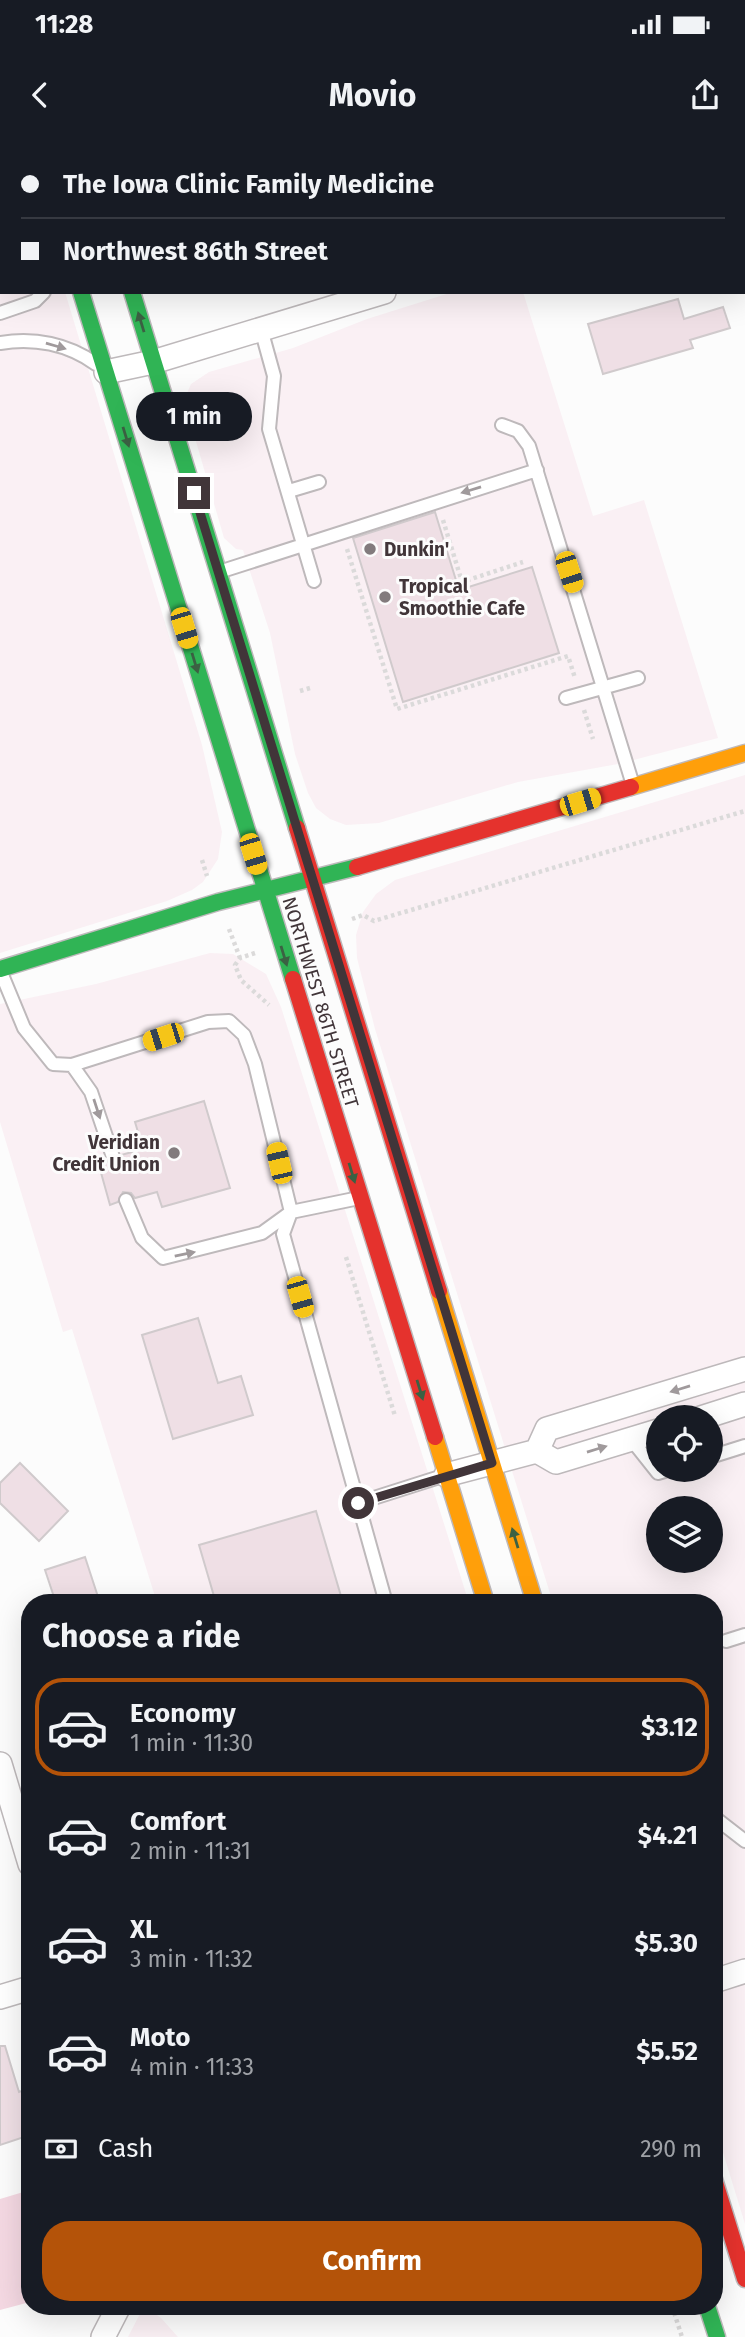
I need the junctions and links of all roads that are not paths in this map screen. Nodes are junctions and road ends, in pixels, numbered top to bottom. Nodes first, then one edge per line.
1 (42, 294) edge
2 (82, 294) edge
3 (133, 294) edge
4 (377, 294) edge
5 (0, 313) edge
6 (261, 329) junction
7 (0, 343) edge
8 (153, 362) junction
9 (106, 372) junction
10 (502, 425) dead end
11 (537, 470) junction
12 (319, 482) dead end
13 (289, 491) junction
14 (304, 546) junction
15 (219, 572) junction
16 (314, 581) dead end
17 (638, 678) dead end
18 (603, 688) junction
19 (566, 698) dead end
20 (745, 753) edge
21 (633, 786) junction
22 (313, 879) junction
23 (264, 890) junction
24 (0, 969) edge
25 (72, 1065) junction
26 (113, 1157) dead end
27 (359, 1198) junction
28 (126, 1200) dead end
29 (291, 1212) junction
30 (745, 1369) edge
31 (745, 1404) edge
32 (723, 1411) edge
33 (646, 1435) edge
34 (631, 1439) junction
35 (745, 1446) edge
36 (537, 1451) junction
37 (723, 1453) edge
38 (646, 1454) edge
39 (492, 1463) junction
40 (446, 1475) junction
41 (358, 1503) junction
42 (383, 1594) edge
43 (483, 1594) edge
44 (532, 1594) edge
45 (745, 1635) edge
46 (726, 1641) dead end
47 (0, 1764) edge
48 (723, 1824) edge
49 (21, 1834) edge
50 (745, 1841) edge
51 (745, 1971) edge
52 (723, 1979) edge
53 (21, 1991) edge
54 (0, 1997) edge
55 (723, 2208) edge
56 (745, 2279) edge
57 (115, 2315) edge
58 (710, 2315) edge
59 (107, 2335) edge
60 (717, 2337) edge

1 - 5 lane
2 - 9 main road, NORTHWEST 86TH STREET
8 -> 3 main road, NORTHWEST 86TH STREET
4 - 6 street
6 - 8 street
6 - 13 lane
7 -> 9 lane
8 - 9 street
8 - 15 main road, NORTHWEST 86TH STREET
9 -> 23 main road, NORTHWEST 86TH STREET
10 - 11 lane
11 -> 14 lane
11 - 18 lane
12 - 13 lane
13 - 14 lane
14 - 15 lane
14 - 16 lane
15 - 22 main road, NORTHWEST 86TH STREET
17 - 18 lane
18 - 19 lane
18 - 21 lane
20 - 21 main road
21 - 22 main road
22 - 23 main road
22 - 39 main road, NORTHWEST 86TH STREET
23 - 24 main road
23 -> 27 main road, NORTHWEST 86TH STREET
24 - 25 lane
25 -> 26 lane
25 - 29 lane
27 - 29 lane
27 -> 40 main road, NORTHWEST 86TH STREET
28 -> 29 lane
29 - 41 lane
30 -> 36 street
31 - 32 street
33 - 34 street
36 -> 34 street
34 - 38 lane
35 - 37 lane
36 - 39 street
39 - 40 street
44 -> 39 main road, NORTHWEST 86TH STREET
40 - 41 lane
40 - 43 main road, NORTHWEST 86TH STREET
41 - 42 lane
45 - 46 lane
47 - 49 street
48 - 50 lane
51 - 52 street
53 - 54 street
55 - 56 main road
57 - 59 street
58 - 60 main road

